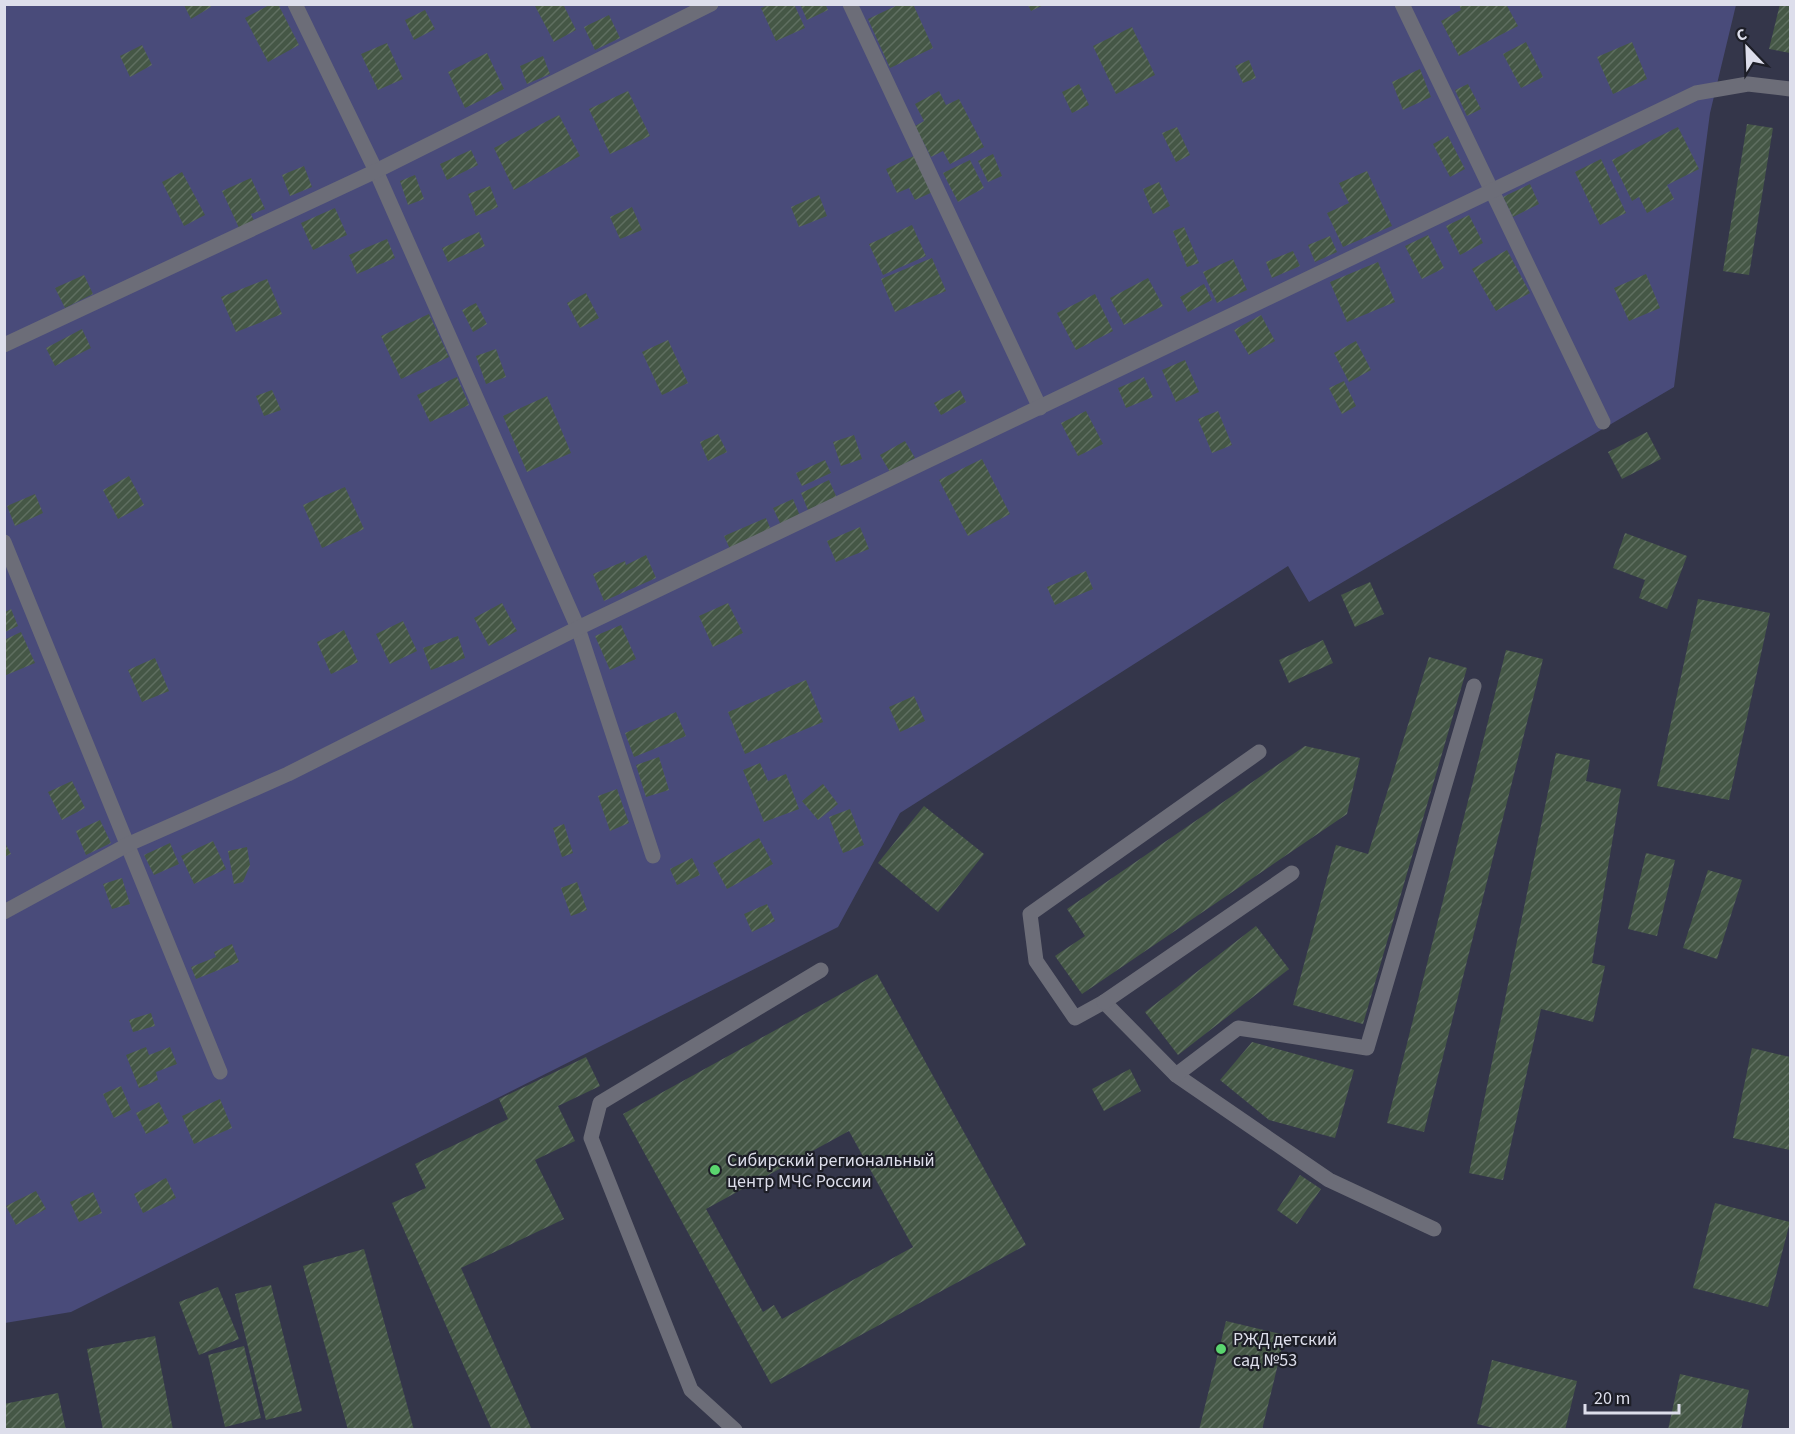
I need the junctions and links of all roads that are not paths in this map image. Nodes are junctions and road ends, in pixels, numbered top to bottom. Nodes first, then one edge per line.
1 (295, 4) edge
2 (711, 4) edge
3 (850, 4) edge
4 (1402, 4) edge
5 (1791, 89) edge
6 (376, 171) junction
7 (1491, 189) junction
8 (4, 345) edge
9 (1040, 408) junction
10 (1603, 422) dead end
11 (4, 542) edge
12 (578, 628) junction
13 (1474, 686) dead end
14 (1259, 752) dead end
15 (129, 844) junction
16 (653, 856) dead end
17 (1292, 873) dead end
18 (4, 912) edge
19 (821, 970) dead end
20 (1104, 1002) junction
21 (220, 1072) dead end
22 (1176, 1075) junction
23 (1434, 1229) dead end
24 (735, 1430) edge

1 - 6 lane
2 - 6 lane
3 - 9 lane
4 - 7 lane
5 - 7 lane
6 - 8 lane
6 - 12 lane
7 - 9 lane
7 - 10 lane
9 - 12 lane
11 - 15 lane
12 - 15 lane
12 - 16 lane
13 - 22 lane
14 - 20 lane
15 - 18 lane
15 - 21 lane
17 - 20 lane
19 - 24 lane
20 - 22 lane
22 - 23 lane

